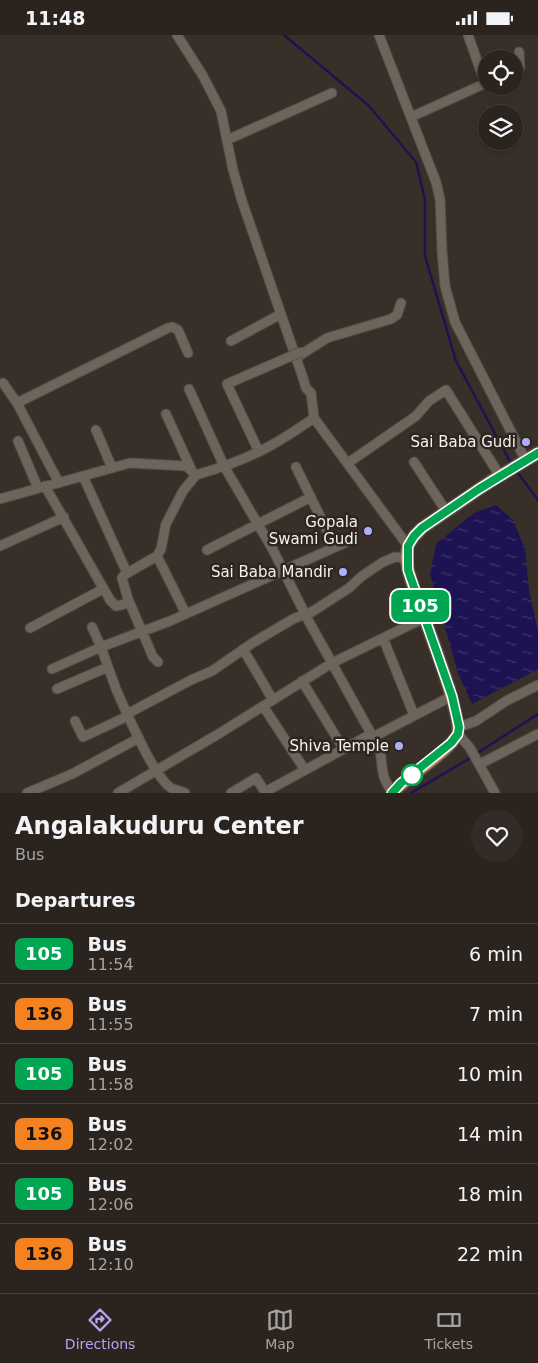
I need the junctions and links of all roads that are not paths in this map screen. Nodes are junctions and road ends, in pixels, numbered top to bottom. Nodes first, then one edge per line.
1 (177, 35) edge
2 (380, 35) edge
3 (468, 35) edge
4 (478, 62) edge
5 (478, 87) edge
6 (332, 93) dead end
7 (411, 117) junction
8 (227, 140) junction
9 (402, 303) dead end
10 (281, 314) junction
11 (231, 341) dead end
12 (188, 353) dead end
13 (299, 354) junction
14 (3, 383) dead end
15 (189, 389) dead end
16 (17, 403) junction
17 (166, 414) dead end
18 (314, 418) junction
19 (96, 430) dead end
20 (18, 441) dead end
21 (259, 452) junction
22 (538, 453) edge
23 (414, 462) dead end
24 (523, 462) junction
25 (348, 463) junction
26 (224, 467) junction
27 (296, 467) dead end
28 (112, 468) junction
29 (194, 473) junction
30 (504, 474) junction
31 (82, 476) junction
32 (59, 483) junction
33 (42, 487) junction
34 (311, 497) junction
35 (0, 499) edge
36 (446, 511) junction
37 (64, 517) junction
38 (258, 524) junction
39 (349, 541) dead end
40 (0, 546) edge
41 (408, 546) junction
42 (335, 547) junction
43 (207, 550) dead end
44 (158, 556) junction
45 (408, 558) junction
46 (283, 569) junction
47 (127, 573) junction
48 (103, 589) junction
49 (129, 602) junction
50 (186, 614) junction
51 (305, 614) junction
52 (424, 618) junction
53 (92, 627) dead end
54 (30, 628) dead end
55 (142, 632) junction
56 (383, 638) junction
57 (101, 647) junction
58 (243, 649) junction
59 (158, 662) dead end
60 (332, 663) junction
61 (108, 667) junction
62 (52, 669) dead end
63 (302, 681) junction
64 (538, 685) edge
65 (57, 689) dead end
66 (452, 696) junction
67 (273, 700) junction
68 (263, 706) junction
69 (128, 715) junction
70 (414, 715) junction
71 (75, 721) dead end
72 (458, 730) junction
73 (538, 734) edge
74 (372, 735) junction
75 (139, 738) junction
76 (343, 748) junction
77 (479, 763) junction
78 (157, 770) junction
79 (305, 770) junction
80 (27, 793) edge
81 (118, 793) edge
82 (186, 793) edge
83 (231, 793) edge
84 (392, 793) edge
85 (495, 793) edge

1 - 8 street
2 - 7 street
3 - 4 street
5 - 7 street
6 - 8 street
7 - 24 street
8 - 10 street
9 - 13 street
10 - 11 street
10 - 13 street
12 - 16 street
13 - 18 street
13 - 21 street
14 - 16 street
15 - 26 street
16 - 32 street
17 - 29 street
18 - 21 street
18 - 25 street
19 - 28 street
20 - 33 street
21 - 26 street
22 - 24 main road
23 - 36 street
24 - 30 main road
25 - 30 street
25 - 41 street
26 - 29 street
26 - 38 street
27 - 34 street
28 - 29 street
28 - 31 street
29 - 44 street
30 - 36 main road
31 - 32 street
31 - 47 street
32 - 33 street
33 - 35 street
33 - 37 street
34 - 38 street
34 - 42 street
36 - 41 main road
37 - 40 street
37 - 48 street
38 - 43 street
38 - 46 street
39 - 42 street
41 - 45 main road
42 - 46 street
44 - 47 street
44 - 50 street
45 - 51 street
45 - 52 main road
46 - 50 street
46 - 51 street
47 - 49 street
48 - 49 street
48 - 54 street
49 - 55 street
50 - 55 street
51 - 58 street
51 - 60 street
52 - 56 street
52 - 66 main road
53 - 57 street
55 - 57 street
55 - 59 street
56 - 60 street
56 - 70 street
57 - 61 street
57 - 62 street
58 - 67 street
58 - 69 street
60 - 63 street
60 - 74 street
61 - 65 street
61 - 69 street
63 - 67 street
63 - 76 street
64 - 72 street
66 - 70 street
66 - 72 main road
67 - 68 street
68 - 78 street
68 - 79 street
69 - 71 street
69 - 75 street
70 - 74 street
72 - 77 street
72 - 84 main road
73 - 77 street
74 - 76 street
74 - 84 street
75 - 78 street
75 - 80 street
76 - 79 street
77 - 85 street
78 - 81 street
78 - 82 street
79 - 83 street

